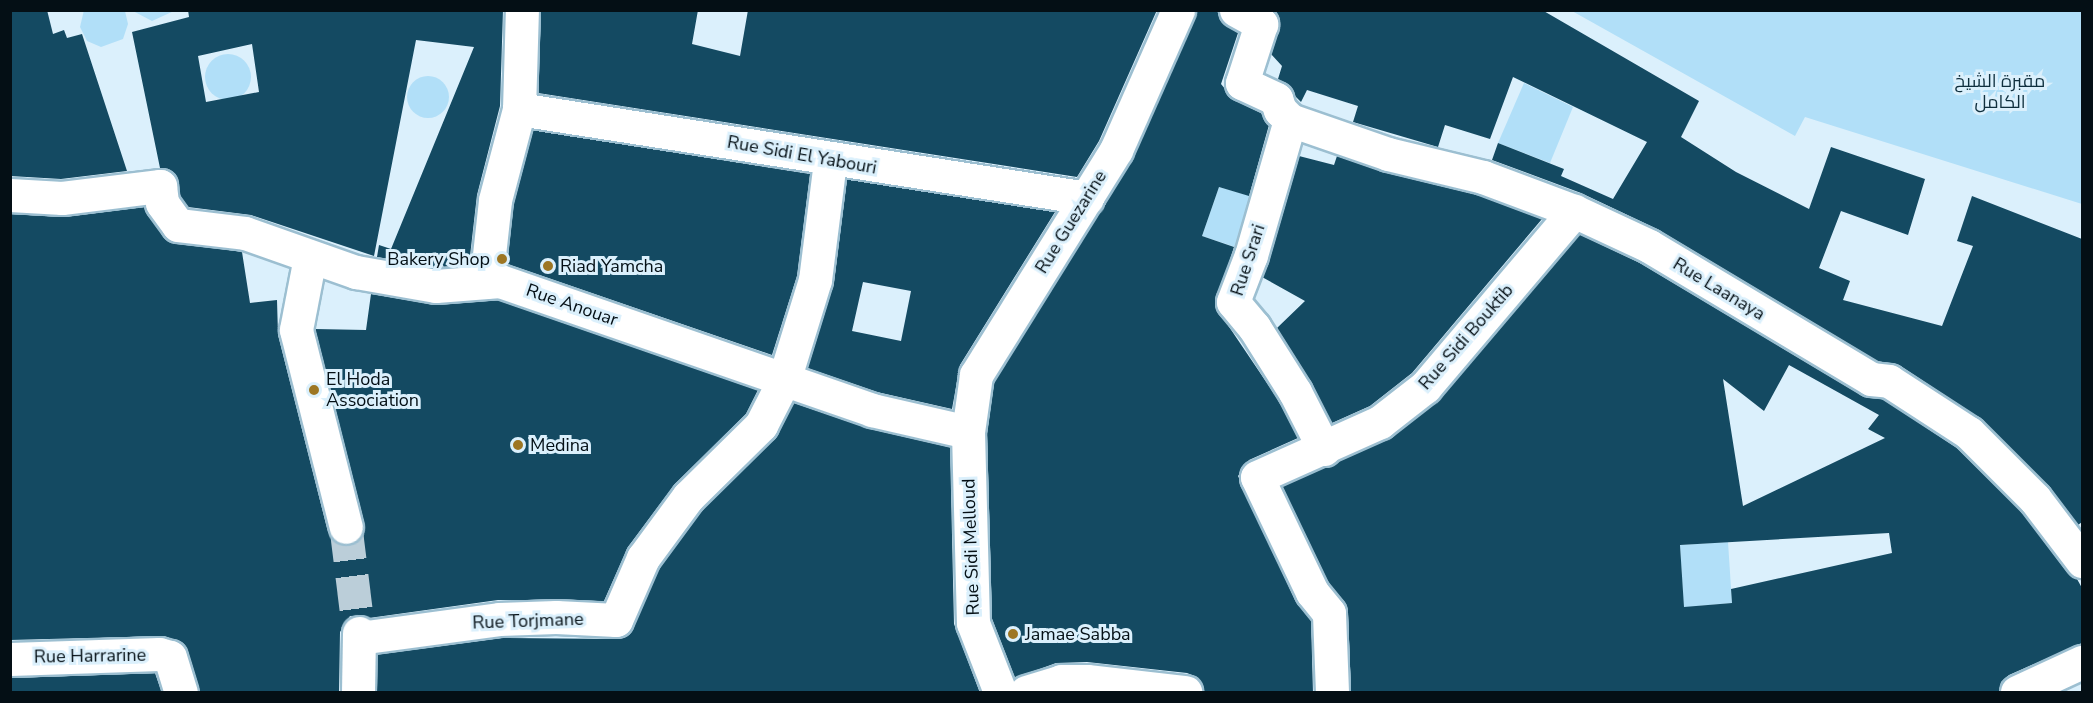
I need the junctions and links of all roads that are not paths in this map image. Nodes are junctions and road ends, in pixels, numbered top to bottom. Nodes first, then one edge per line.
1 (522, 10) edge
2 (1178, 10) edge
3 (1238, 11) edge
4 (519, 109) junction
5 (1290, 120) junction
6 (830, 160) junction
7 (10, 195) edge
8 (1087, 198) junction
9 (1574, 211) junction
10 (310, 257) junction
11 (486, 282) junction
12 (784, 380) junction
13 (968, 432) junction
14 (1324, 449) junction
15 (346, 527) tunnel mouth
16 (2082, 561) edge
17 (10, 658) edge
18 (2082, 662) edge
19 (181, 693) edge
20 (358, 693) edge
21 (1000, 693) edge
22 (1026, 693) edge
23 (1185, 693) edge
24 (1332, 693) edge
25 (2017, 693) edge

1 - 4 street
2 - 8 street, Rue Guezarine
3 - 5 street
4 - 6 street, Rue Sidi El Yabouri
4 - 11 street
5 - 9 street, Rue Laanaya
5 - 14 street, Rue Srari
6 - 8 street, Rue Sidi El Yabouri
6 - 12 street
7 - 10 street, Rue Anouar
8 - 13 street, Rue Guezarine
9 - 14 street, Rue Sidi Bouktib
9 - 16 street, Rue Laanaya
10 - 11 street, Rue Anouar
10 - 15 street
11 - 12 street, Rue Anouar
12 - 13 street, Rue Anouar
12 - 20 street, Rue Torjmane
13 - 21 street, Rue Sidi Melloud
14 - 24 street, Rue Sidi Bouktib
17 - 19 street, Rue Harrarine
18 - 25 street
22 - 23 street

